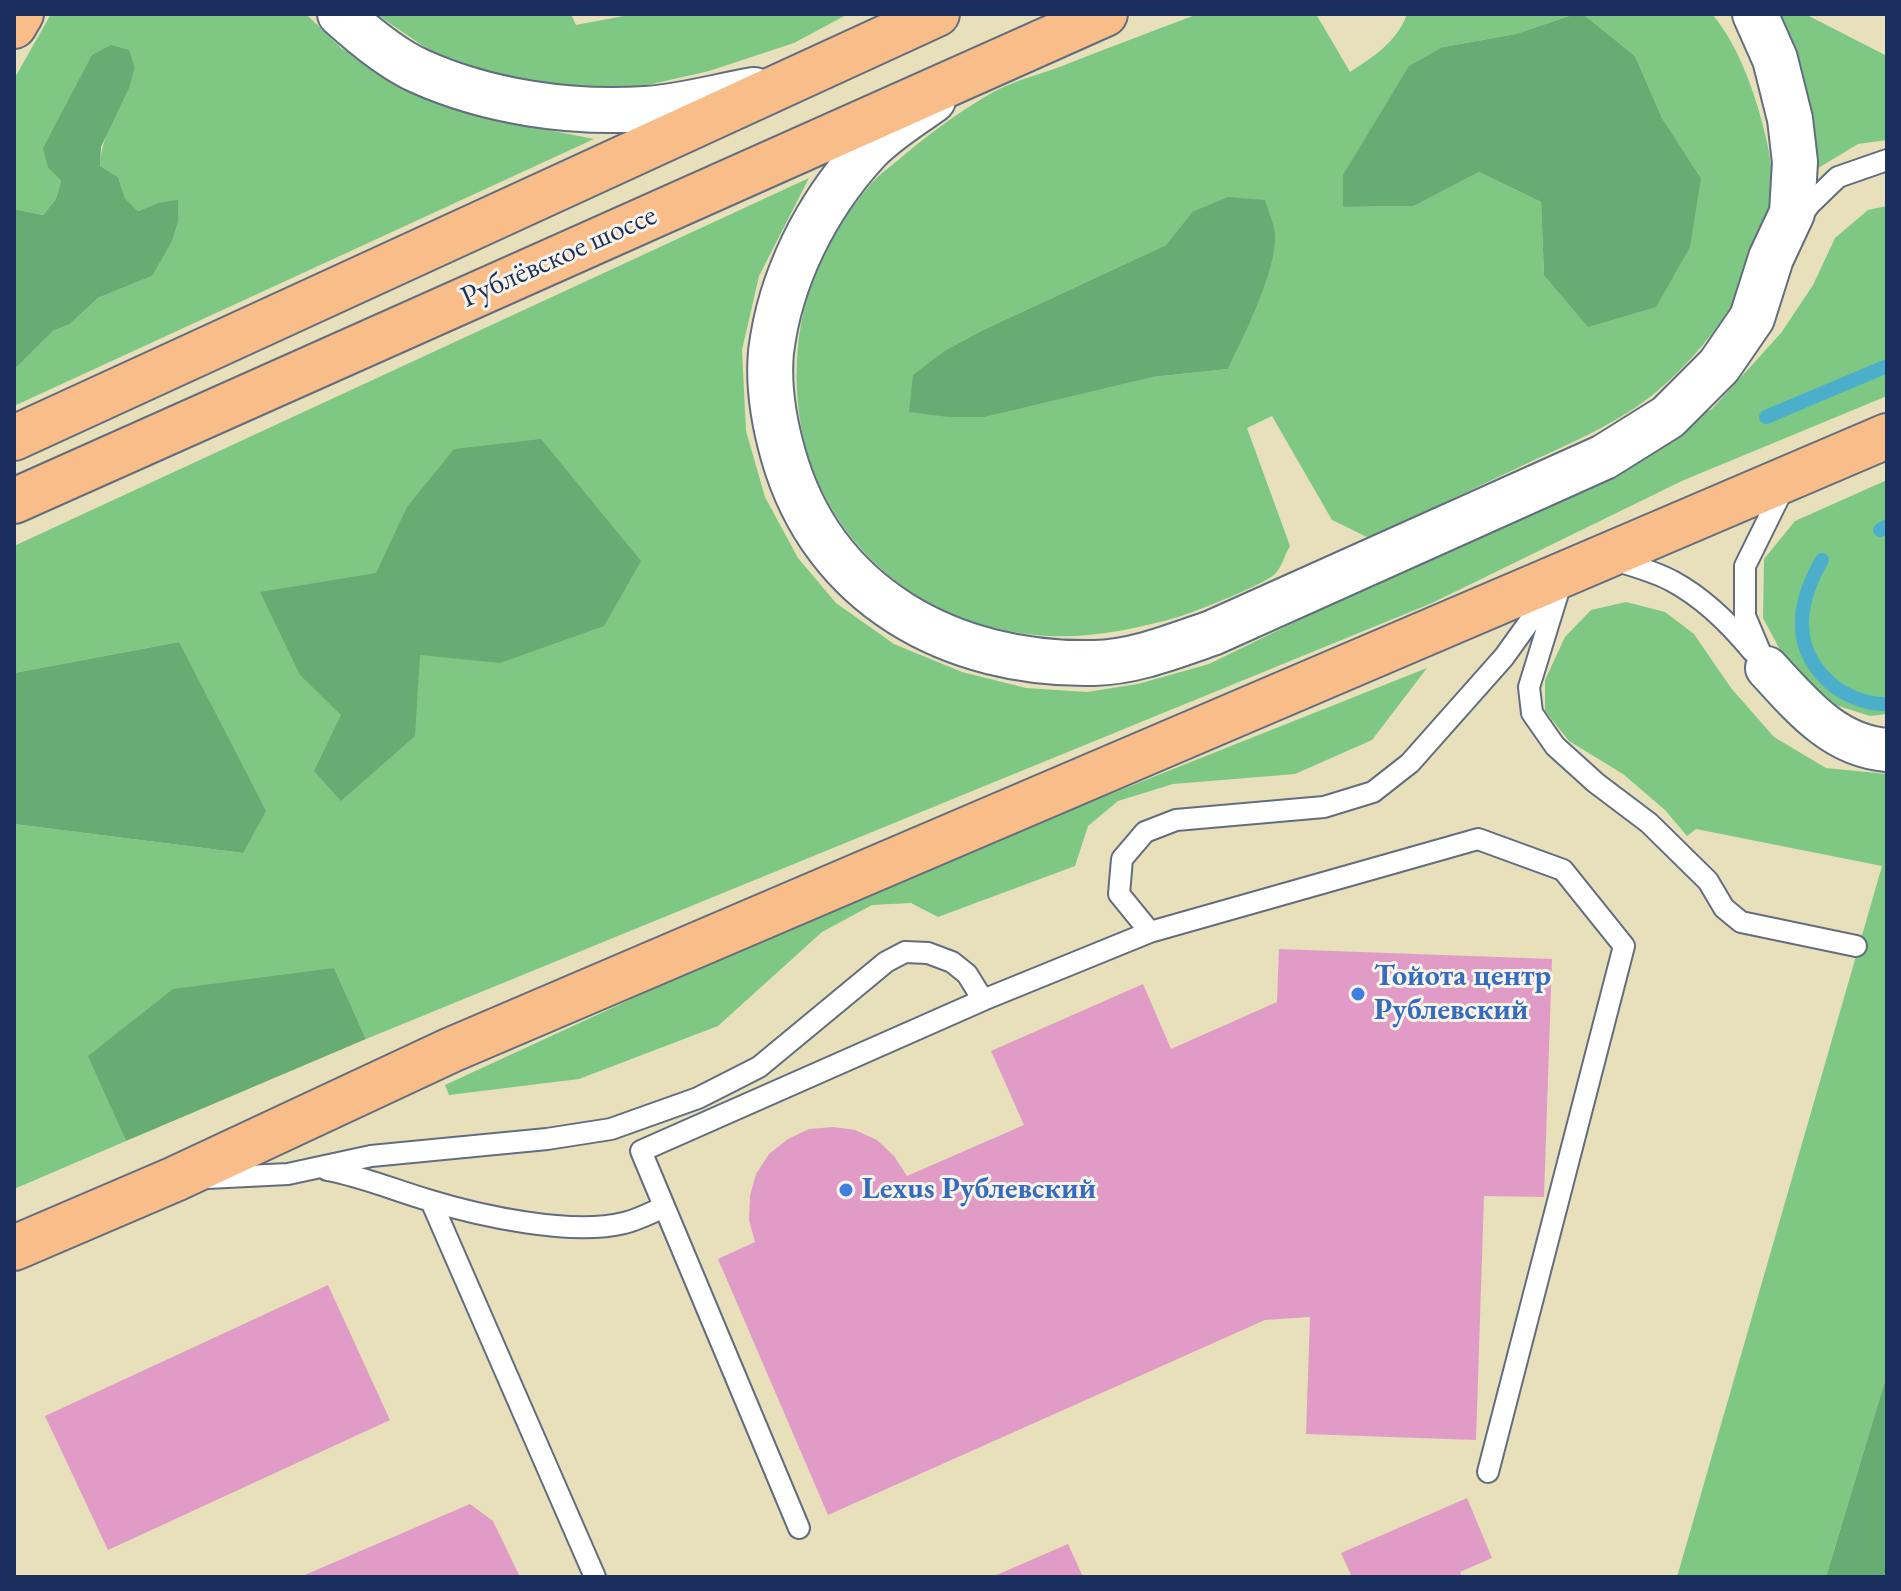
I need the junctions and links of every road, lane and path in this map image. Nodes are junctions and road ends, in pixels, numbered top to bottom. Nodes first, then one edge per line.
1 (21, 14) edge
2 (340, 14) edge
3 (937, 14) edge
4 (1105, 14) edge
5 (1755, 14) edge
6 (14, 26) edge
7 (967, 74) junction
8 (792, 83) junction
9 (1887, 160) edge
10 (1771, 258) junction
11 (1887, 436) edge
12 (14, 438) edge
13 (1788, 480) junction
14 (14, 501) edge
15 (1605, 557) junction
16 (1564, 574) junction
17 (1767, 668) junction
18 (1887, 750) edge
19 (1150, 932) junction
20 (1856, 946) dead end
21 (983, 1000) junction
22 (319, 1169) junction
23 (175, 1179) junction
24 (431, 1201) junction
25 (664, 1207) junction
26 (14, 1248) edge
27 (1488, 1472) dead end
28 (799, 1528) dead end
29 (595, 1577) edge

1 - 6 main road
2 - 8 street
3 - 8 main road, Рублёвское шоссе
4 - 7 main road, Рублёвское шоссе
5 - 10 street
7 - 10 street
7 - 14 main road, Рублёвское шоссе
8 - 12 main road, Рублёвское шоссе
9 - 10 lane
11 - 13 main road
13 - 15 main road
13 - 17 lane
15 - 16 main road
15 - 17 lane
16 - 19 lane
16 - 20 lane
16 - 23 main road
17 - 18 street
19 - 21 lane
19 - 27 lane
21 - 22 lane
21 - 25 lane
22 - 23 lane
22 - 24 lane
23 - 26 main road
24 - 25 lane
24 - 29 lane
25 - 28 lane

